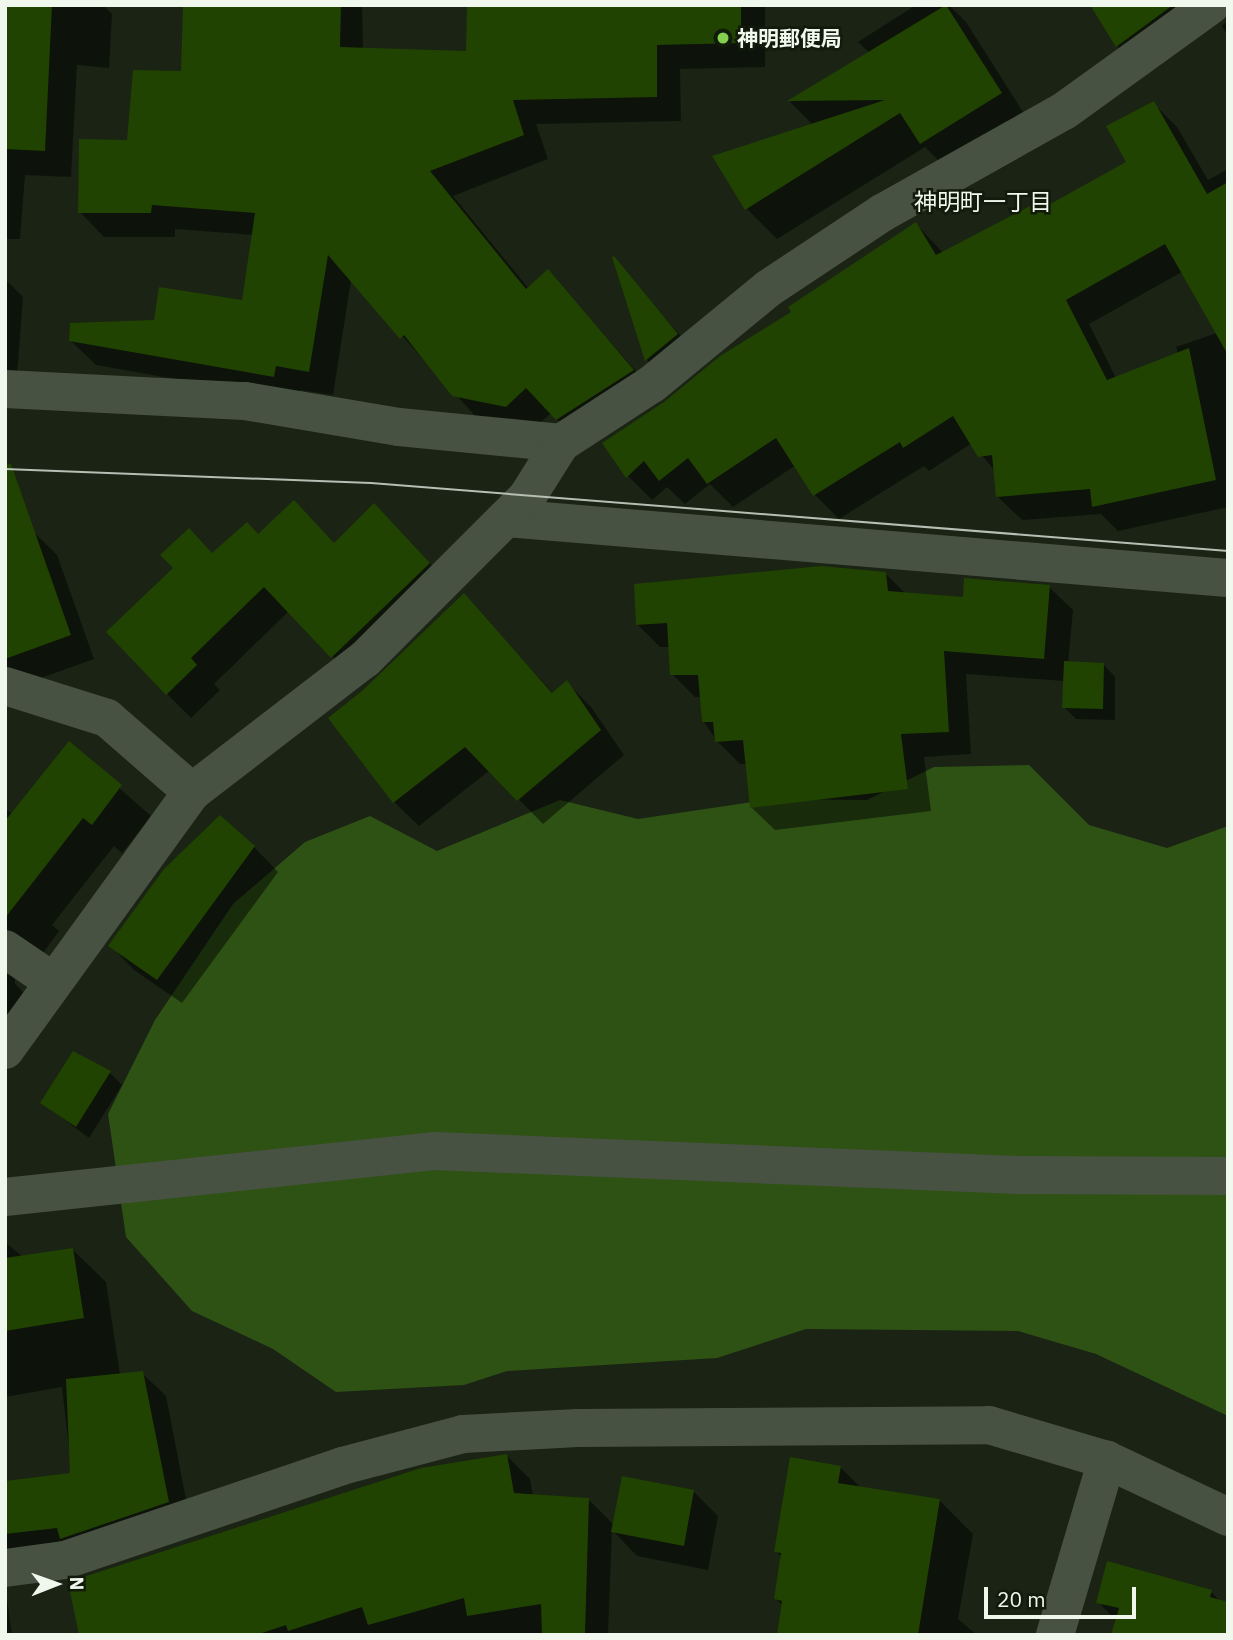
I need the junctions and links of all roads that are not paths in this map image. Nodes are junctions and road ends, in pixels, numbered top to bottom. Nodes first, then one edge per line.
1 (1211, 5) edge
2 (5, 389) edge
3 (561, 443) junction
4 (507, 518) junction
5 (1228, 578) edge
6 (5, 686) edge
7 (192, 792) junction
8 (5, 949) edge
9 (52, 981) junction
10 (5, 1050) edge
11 (1228, 1176) edge
12 (5, 1197) edge
13 (1107, 1460) junction
14 (1228, 1517) edge
15 (5, 1567) edge
16 (1055, 1635) edge

1 - 3 street
2 - 3 street
3 - 4 street
4 - 5 street
4 - 7 street
6 - 7 street
7 - 9 street
8 - 9 street
9 - 10 street
11 - 12 street
13 - 14 street
13 - 15 street
13 - 16 street

